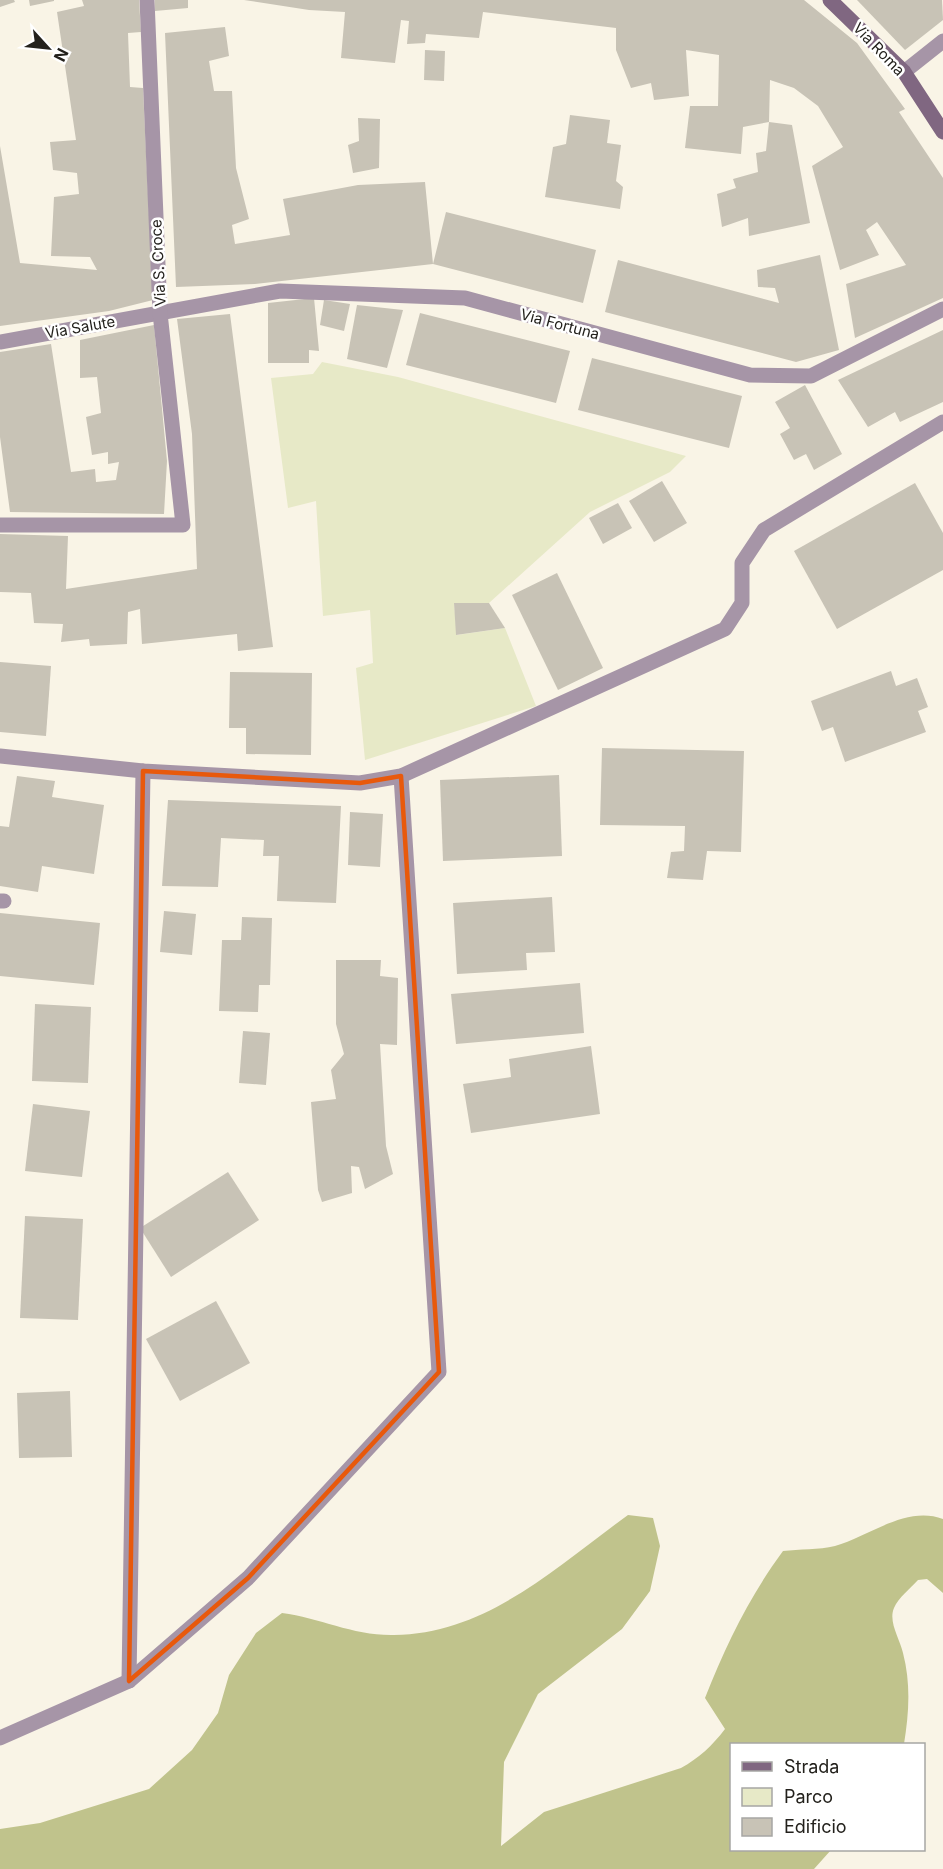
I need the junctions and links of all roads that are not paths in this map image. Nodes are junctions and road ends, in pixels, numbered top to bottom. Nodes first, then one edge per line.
1 (147, 0) edge
2 (831, 0) edge
3 (943, 41) edge
4 (903, 72) junction
5 (943, 132) edge
6 (943, 309) edge
7 (160, 313) junction
8 (0, 342) edge
9 (943, 422) edge
10 (0, 525) edge
11 (0, 756) edge
12 (143, 771) junction
13 (401, 776) junction
14 (129, 1681) junction
15 (0, 1738) edge

1 - 7 street, Via S. Croce
2 - 4 street, Via Roma
3 - 4 street
4 - 5 street, Via Roma
6 - 7 street, Via Fortuna
7 - 8 street, Via Salute
7 - 10 street, Via S. Croce
9 - 13 street
11 - 12 street
12 - 13 street
12 - 14 street
13 - 14 street
14 - 15 street

